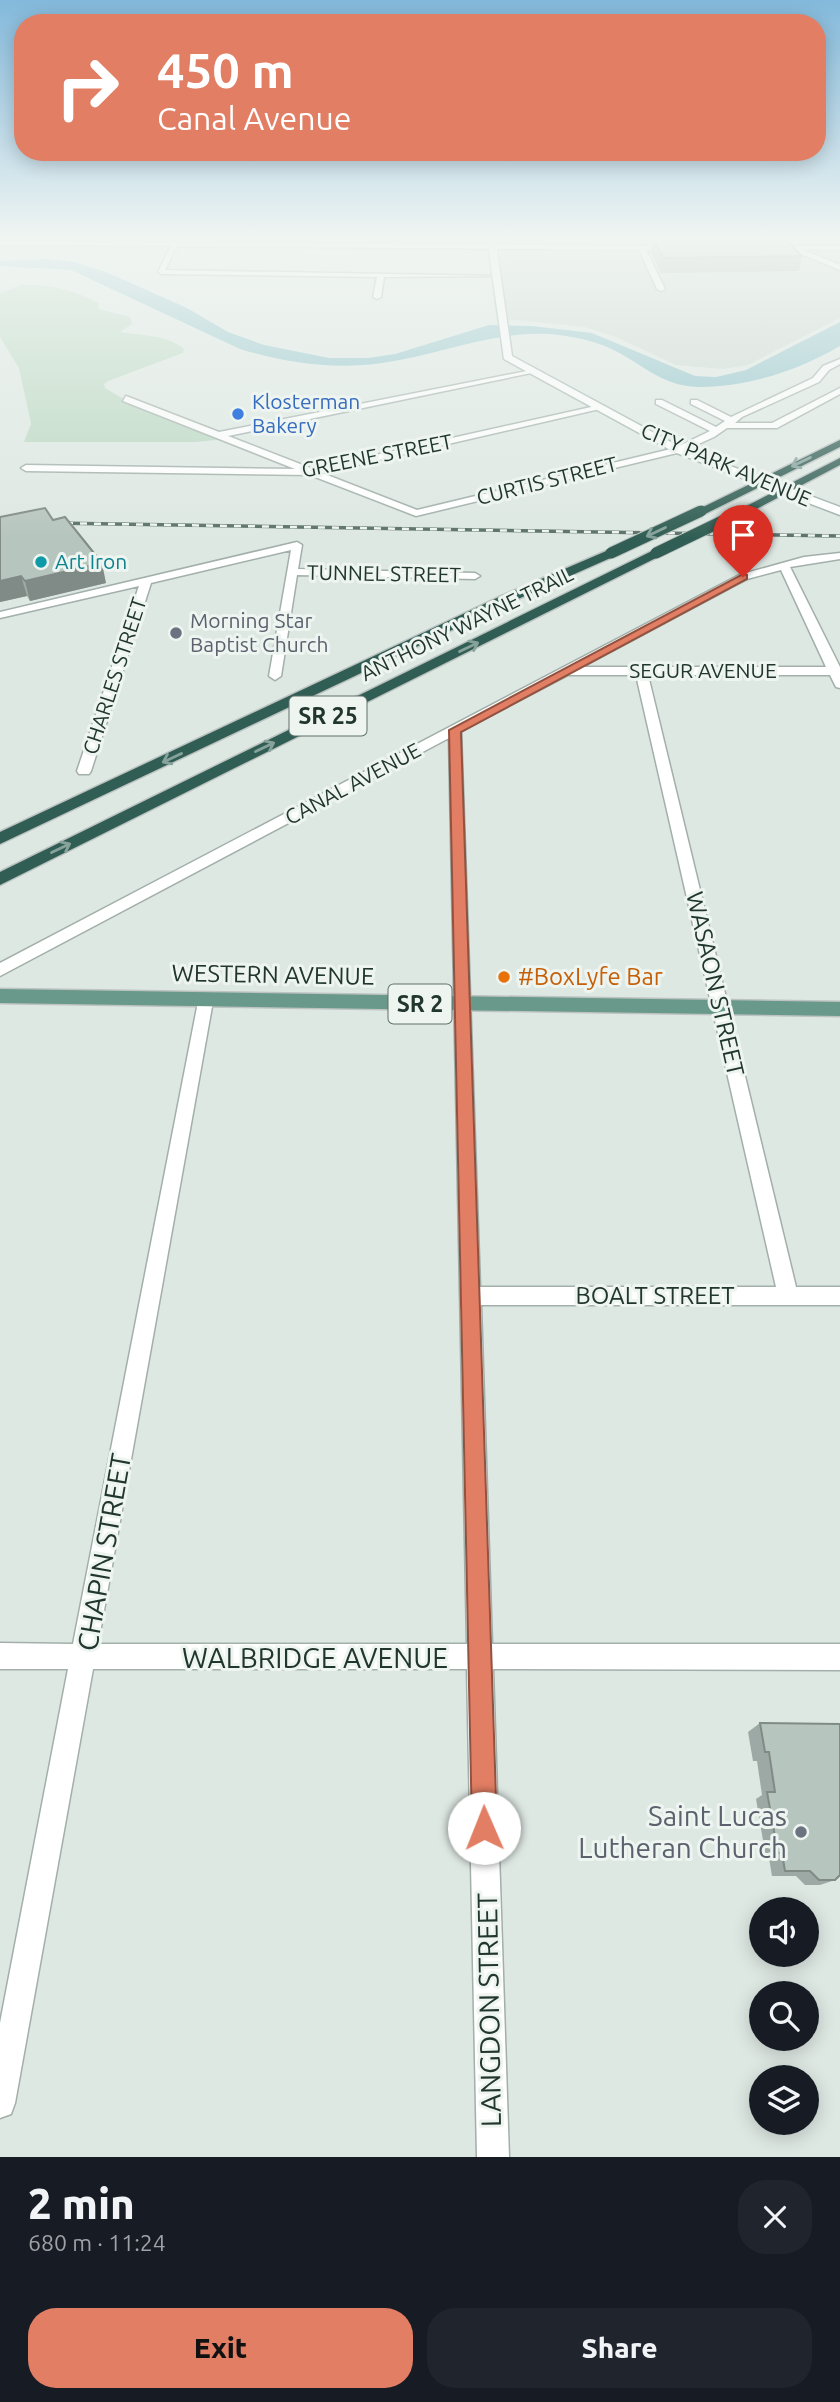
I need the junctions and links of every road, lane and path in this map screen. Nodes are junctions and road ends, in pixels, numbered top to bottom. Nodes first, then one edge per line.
1 (503, 338) edge
2 (840, 360) edge
3 (532, 372) junction
4 (816, 380) junction
5 (840, 389) edge
6 (126, 399) dead end
7 (659, 402) dead end
8 (694, 402) dead end
9 (600, 408) junction
10 (729, 423) junction
11 (717, 431) junction
12 (220, 436) junction
13 (840, 443) edge
14 (678, 450) junction
15 (840, 461) edge
16 (26, 468) dead end
17 (313, 472) junction
18 (762, 481) junction
19 (783, 490) junction
20 (835, 510) edge
21 (840, 556) edge
22 (784, 565) junction
23 (292, 572) junction
24 (475, 576) dead end
25 (146, 581) junction
26 (0, 615) edge
27 (565, 671) junction
28 (837, 671) edge
29 (641, 672) junction
30 (275, 676) dead end
31 (840, 684) edge
32 (455, 730) junction
33 (84, 771) dead end
34 (0, 839) edge
35 (0, 879) edge
36 (0, 971) edge
37 (0, 996) edge
38 (205, 1001) junction
39 (462, 1005) junction
40 (721, 1008) junction
41 (840, 1009) edge
42 (469, 1296) junction
43 (788, 1296) junction
44 (840, 1296) edge
45 (0, 1656) edge
46 (85, 1657) junction
47 (840, 1657) edge
48 (479, 1659) junction
49 (0, 2103) edge
50 (492, 2157) edge

1 - 3 street, CITY PARK AVENUE
2 - 4 street, CURTIS STREET
3 - 9 street, CITY PARK AVENUE
3 - 12 street
4 - 5 street
4 - 10 street, CURTIS STREET
5 - 10 street
6 - 12 street
7 - 11 street
8 - 10 street
9 - 14 street, CITY PARK AVENUE
9 - 17 street, GREENE STREET
10 - 11 street, CURTIS STREET
11 - 14 street, CURTIS STREET
12 - 17 street
13 -> 18 highway, ANTHONY WAYNE TRAIL / SR 25
14 - 17 street, CURTIS STREET
14 - 18 street, CITY PARK AVENUE
15 - 19 highway, ANTHONY WAYNE TRAIL / SR 25
16 - 17 street, GREENE STREET
18 - 19 street, CITY PARK AVENUE
18 -> 34 highway, ANTHONY WAYNE TRAIL / SR 25, bridge
19 - 20 street, CITY PARK AVENUE
35 -> 19 highway, ANTHONY WAYNE TRAIL / SR 25, bridge
21 - 22 street, CANAL AVENUE
22 - 27 street, CANAL AVENUE
22 - 28 street
23 - 24 street, TUNNEL STREET
23 - 25 street
23 - 30 street
25 - 26 street
25 - 33 street, CHARLES STREET
27 - 29 street, SEGUR AVENUE
27 - 32 street, CANAL AVENUE
28 - 29 street, SEGUR AVENUE
28 - 31 street
29 - 40 street, WASAON STREET
32 - 36 street, CANAL AVENUE
32 - 39 street, LANGDON STREET
37 - 38 main road, WESTERN AVENUE / SR 2
38 - 39 main road, WESTERN AVENUE / SR 2
38 - 46 street, CHAPIN STREET
39 - 40 main road, WESTERN AVENUE / SR 2
39 - 42 street, LANGDON STREET
40 - 41 main road, WESTERN AVENUE / SR 2
40 - 43 street, WASAON STREET
42 - 43 street, BOALT STREET
42 - 48 street, LANGDON STREET
43 - 44 street, BOALT STREET
45 - 46 street, WALBRIDGE AVENUE
46 - 48 street, WALBRIDGE AVENUE
46 - 49 street, CHAPIN STREET
47 - 48 street, WALBRIDGE AVENUE
48 - 50 street, LANGDON STREET

